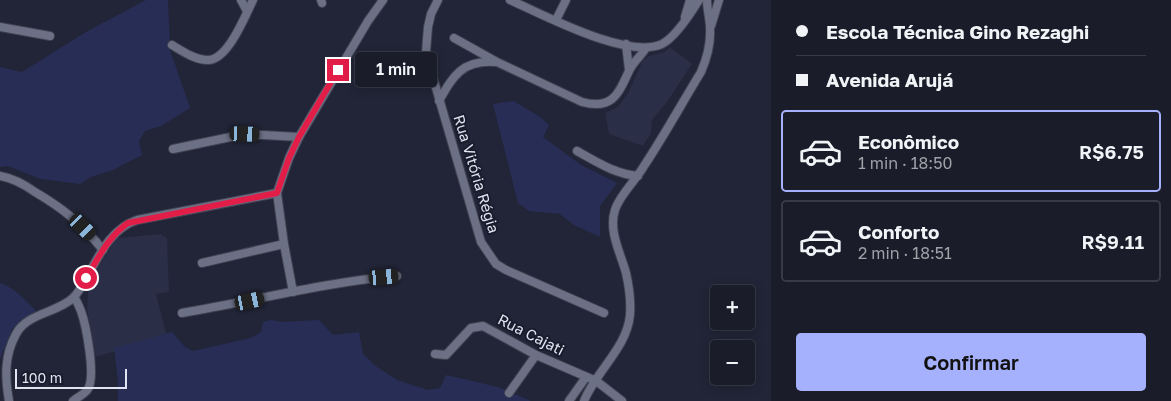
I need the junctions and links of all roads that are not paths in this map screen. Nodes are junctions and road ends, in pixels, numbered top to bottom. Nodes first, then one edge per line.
1 (241, 0) edge
2 (253, 0) edge
3 (383, 0) edge
4 (510, 0) edge
5 (566, 0) edge
6 (690, 0) edge
7 (699, 0) edge
8 (707, 0) edge
9 (719, 0) edge
10 (437, 1) edge
11 (247, 11) junction
12 (556, 20) junction
13 (684, 21) junction
14 (0, 26) edge
15 (710, 28) junction
16 (50, 36) dead end
17 (454, 38) dead end
18 (626, 44) junction
19 (172, 45) dead end
20 (646, 48) junction
21 (496, 62) junction
22 (629, 70) junction
23 (439, 101) junction
24 (299, 137) junction
25 (173, 149) dead end
26 (577, 151) dead end
27 (0, 176) edge
28 (638, 176) junction
29 (277, 193) junction
30 (284, 244) junction
31 (103, 250) junction
32 (202, 263) dead end
33 (397, 276) dead end
34 (293, 292) junction
35 (74, 296) junction
36 (604, 312) dead end
37 (182, 313) dead end
38 (435, 354) dead end
39 (536, 355) junction
40 (586, 377) junction
41 (595, 380) junction
42 (509, 394) dead end
43 (9, 401) edge
44 (73, 401) edge
45 (569, 401) edge
46 (584, 401) edge
47 (622, 401) edge

1 - 11 street
2 - 11 street
3 - 24 street
4 - 12 street
5 - 12 street
6 - 13 street
7 - 13 street
8 - 15 street
9 - 15 street
10 - 23 street, Rua Vitória Régia
11 - 19 street
12 - 18 street
13 - 20 street
14 - 16 street
15 - 28 street
17 - 21 street
18 - 20 street
18 - 22 street
20 - 22 street
21 - 22 street
21 - 23 street
23 - 36 street, Rua Vitória Régia
24 - 25 street
24 - 29 street
26 - 28 street
27 - 31 street
28 - 41 street
29 - 30 street
29 - 31 street
30 - 32 street
30 - 34 street
31 - 35 street
33 - 34 street
34 - 37 street
35 - 43 street
35 - 44 street
38 - 39 street, Rua Cajati
39 - 40 street, Rua Cajati
39 - 42 street
40 - 41 street, Rua Cajati
40 - 45 street
41 - 46 street
41 - 47 street, Rua Cajati

